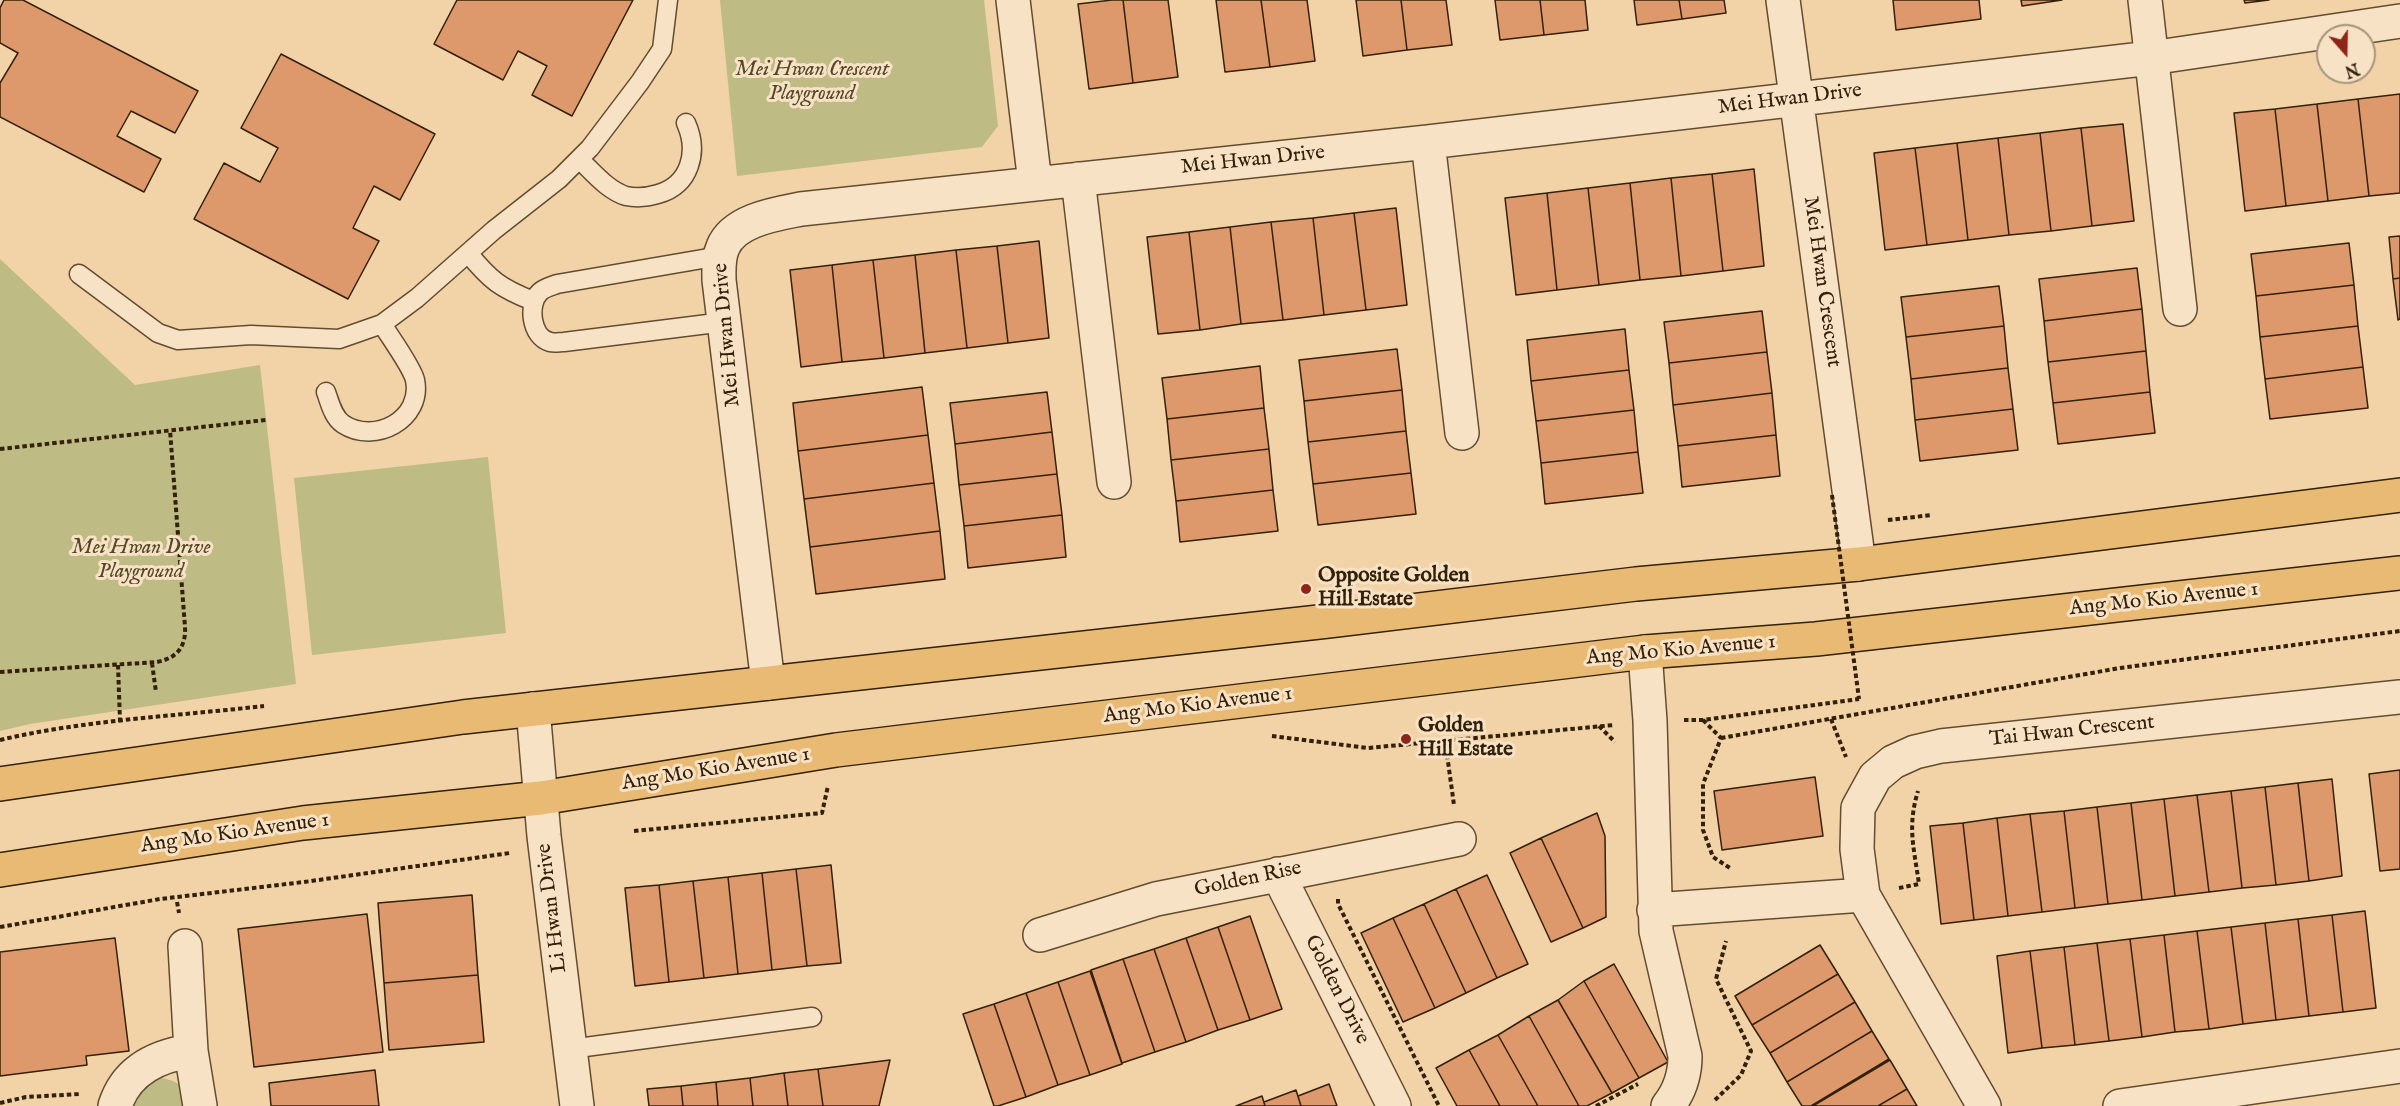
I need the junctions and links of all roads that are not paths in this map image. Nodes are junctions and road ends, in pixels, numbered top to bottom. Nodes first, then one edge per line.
1 (668, 0) edge
2 (1013, 0) edge
3 (1783, 0) edge
4 (2145, 0) edge
5 (2400, 21) edge
6 (2151, 58) junction
7 (1796, 100) junction
8 (687, 123) dead end
9 (1428, 142) junction
10 (579, 159) junction
11 (1078, 179) junction
12 (1035, 183) junction
13 (468, 253) junction
14 (720, 256) junction
15 (79, 274) dead end
16 (533, 301) junction
17 (2180, 309) dead end
18 (724, 322) junction
19 (382, 324) junction
20 (326, 392) dead end
21 (1462, 433) dead end
22 (1114, 482) dead end
23 (2400, 495) edge
24 (1859, 564) junction
25 (2400, 573) edge
26 (1645, 652) junction
27 (768, 683) junction
28 (2400, 697) edge
29 (533, 709) junction
30 (0, 784) edge
31 (541, 798) junction
32 (1459, 839) dead end
33 (0, 870) edge
34 (1278, 874) junction
35 (1863, 895) junction
36 (1654, 910) junction
37 (1040, 935) dead end
38 (185, 946) dead end
39 (812, 1017) dead end
40 (570, 1049) junction
41 (191, 1051) junction
42 (2400, 1066) edge
43 (118, 1099) edge
44 (200, 1106) edge
45 (577, 1106) edge
46 (1394, 1106) edge
47 (1668, 1106) edge
48 (1984, 1106) edge
49 (2120, 1106) edge

1 - 10 lane
2 - 12 street
3 - 7 street, Mei Hwan Crescent
4 - 6 street
5 - 6 street, Mei Hwan Drive
6 - 7 street, Mei Hwan Drive
6 - 17 street
7 - 9 street, Mei Hwan Drive
7 - 24 street, Mei Hwan Crescent
8 - 10 lane
9 - 11 street, Mei Hwan Drive
9 - 21 street
10 - 13 lane
11 - 12 street, Mei Hwan Drive
11 - 22 street
12 - 14 street, Mei Hwan Drive
13 - 16 lane
13 - 19 lane
14 - 16 lane
14 - 18 street, Mei Hwan Drive
15 - 19 lane
16 - 18 lane
18 - 27 street, Mei Hwan Drive
19 - 20 lane
23 - 24 main road
24 - 27 main road
25 - 26 main road, Ang Mo Kio Avenue 1
26 - 31 main road, Ang Mo Kio Avenue 1
26 - 36 street
27 - 29 main road
28 - 35 street, Tai Hwan Crescent
29 - 30 main road
29 - 31 street, Li Hwan Drive
31 - 33 main road, Ang Mo Kio Avenue 1
31 - 40 street, Li Hwan Drive
32 - 34 street, Golden Rise
34 - 37 street, Golden Rise
34 - 46 street, Golden Drive
35 - 36 street
35 - 48 street, Tai Hwan Crescent
36 - 47 street
38 - 41 street
39 - 40 lane
40 - 45 street, Li Hwan Drive
41 - 43 street
41 - 44 street
42 - 49 street

